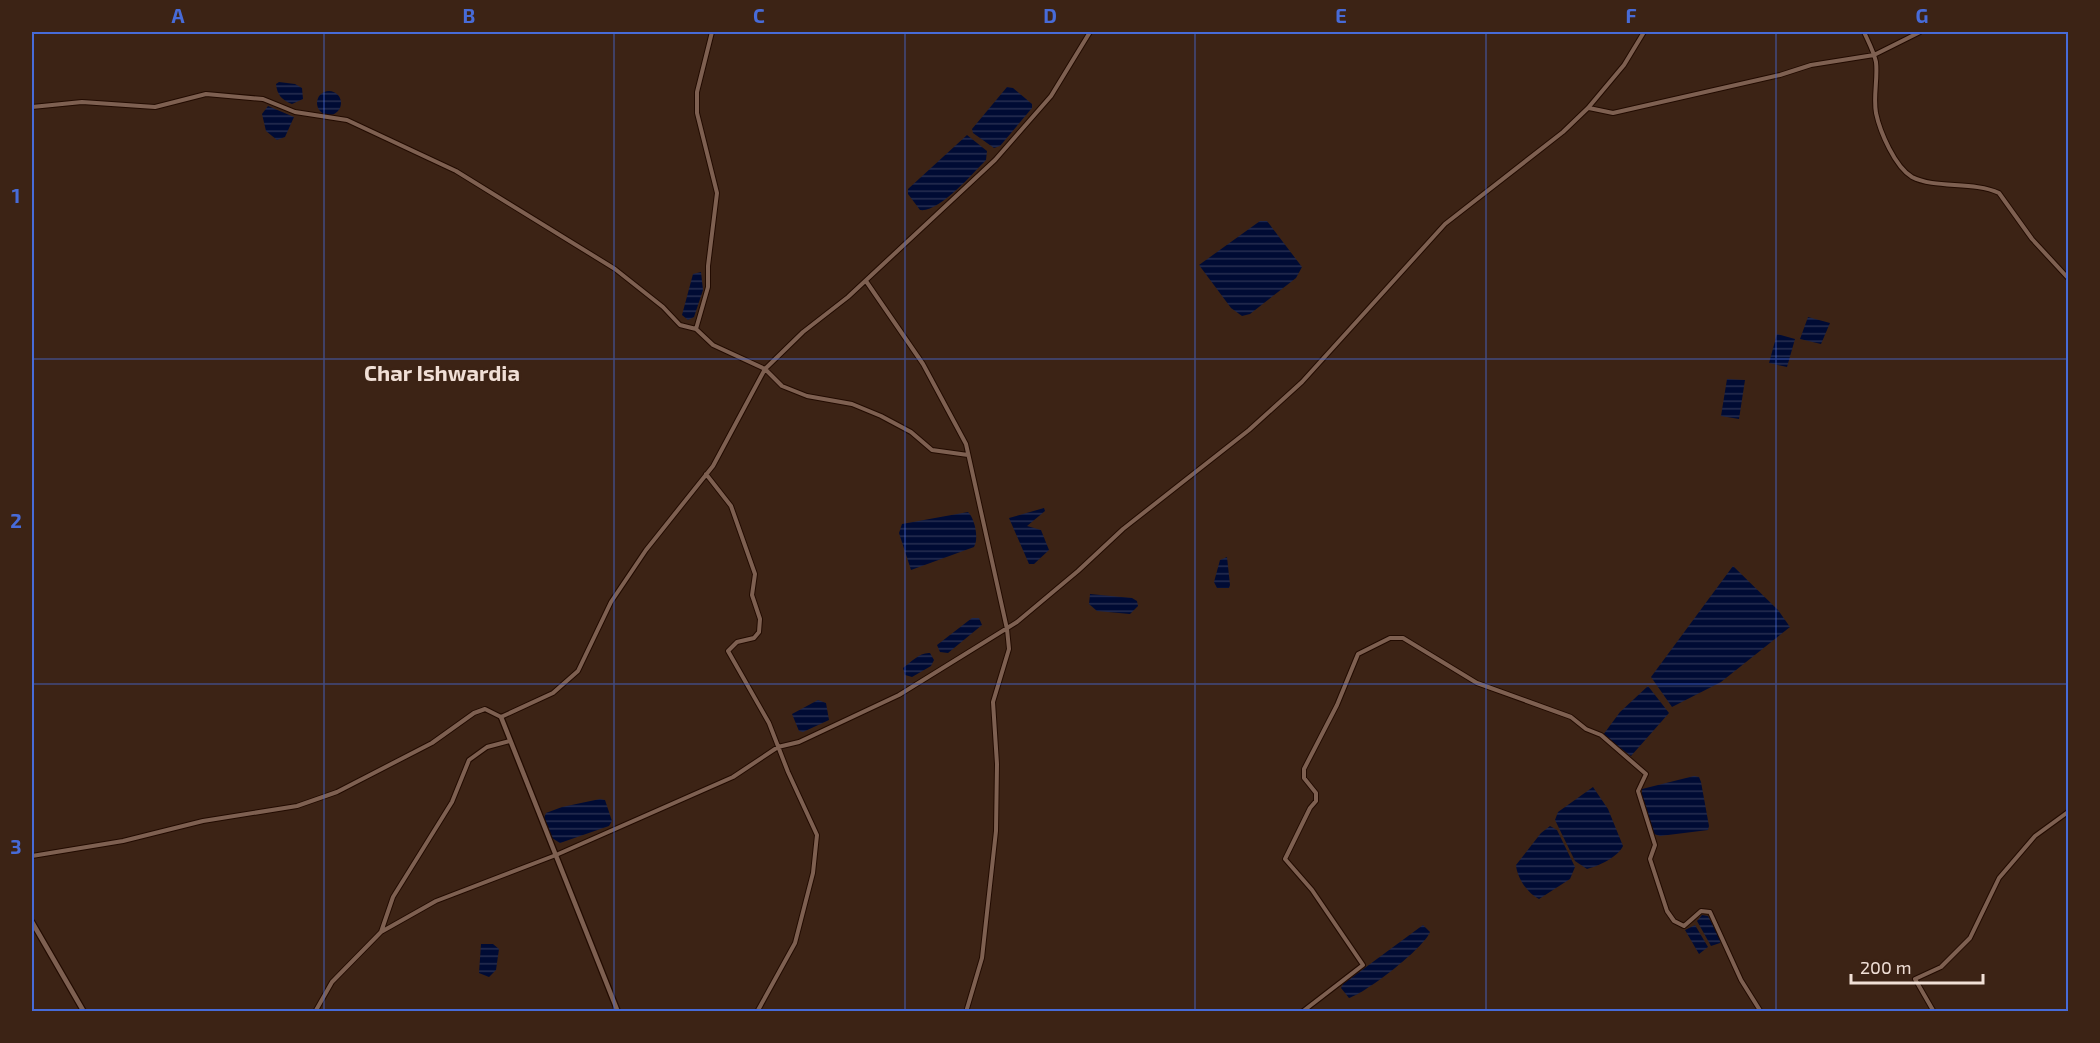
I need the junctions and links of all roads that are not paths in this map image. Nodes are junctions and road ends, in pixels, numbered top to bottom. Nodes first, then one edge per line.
1 (712, 32) edge
2 (1090, 32) edge
3 (1644, 32) edge
4 (1864, 32) edge
5 (1920, 32) edge
6 (1874, 55) junction
7 (32, 107) edge
8 (1588, 108) junction
9 (2068, 278) edge
10 (866, 281) junction
11 (696, 329) junction
12 (765, 369) junction
13 (968, 455) junction
14 (706, 474) junction
15 (1007, 629) junction
16 (501, 717) junction
17 (510, 741) junction
18 (778, 747) junction
19 (2068, 812) edge
20 (556, 855) junction
21 (32, 856) edge
22 (32, 922) edge
23 (381, 932) junction
24 (84, 1011) edge
25 (315, 1011) edge
26 (618, 1011) edge
27 (757, 1011) edge
28 (966, 1011) edge
29 (1302, 1011) edge
30 (1761, 1011) edge
31 (1934, 1011) edge

1 - 11 street
2 - 10 street
3 - 8 street
4 - 6 street
5 - 6 street
6 - 8 street
6 - 9 street
7 - 11 street
8 - 15 street
10 - 12 street
10 - 13 street
11 - 12 street
12 - 13 street
12 - 14 street
13 - 15 street
14 - 16 street
14 - 18 street
15 - 18 street
15 - 28 street
16 - 17 street
16 - 21 street
17 - 20 street
17 - 23 street
18 - 20 street
18 - 27 street
19 - 31 street
20 - 23 street
20 - 26 street
22 - 24 street
23 - 25 street
29 - 30 street

